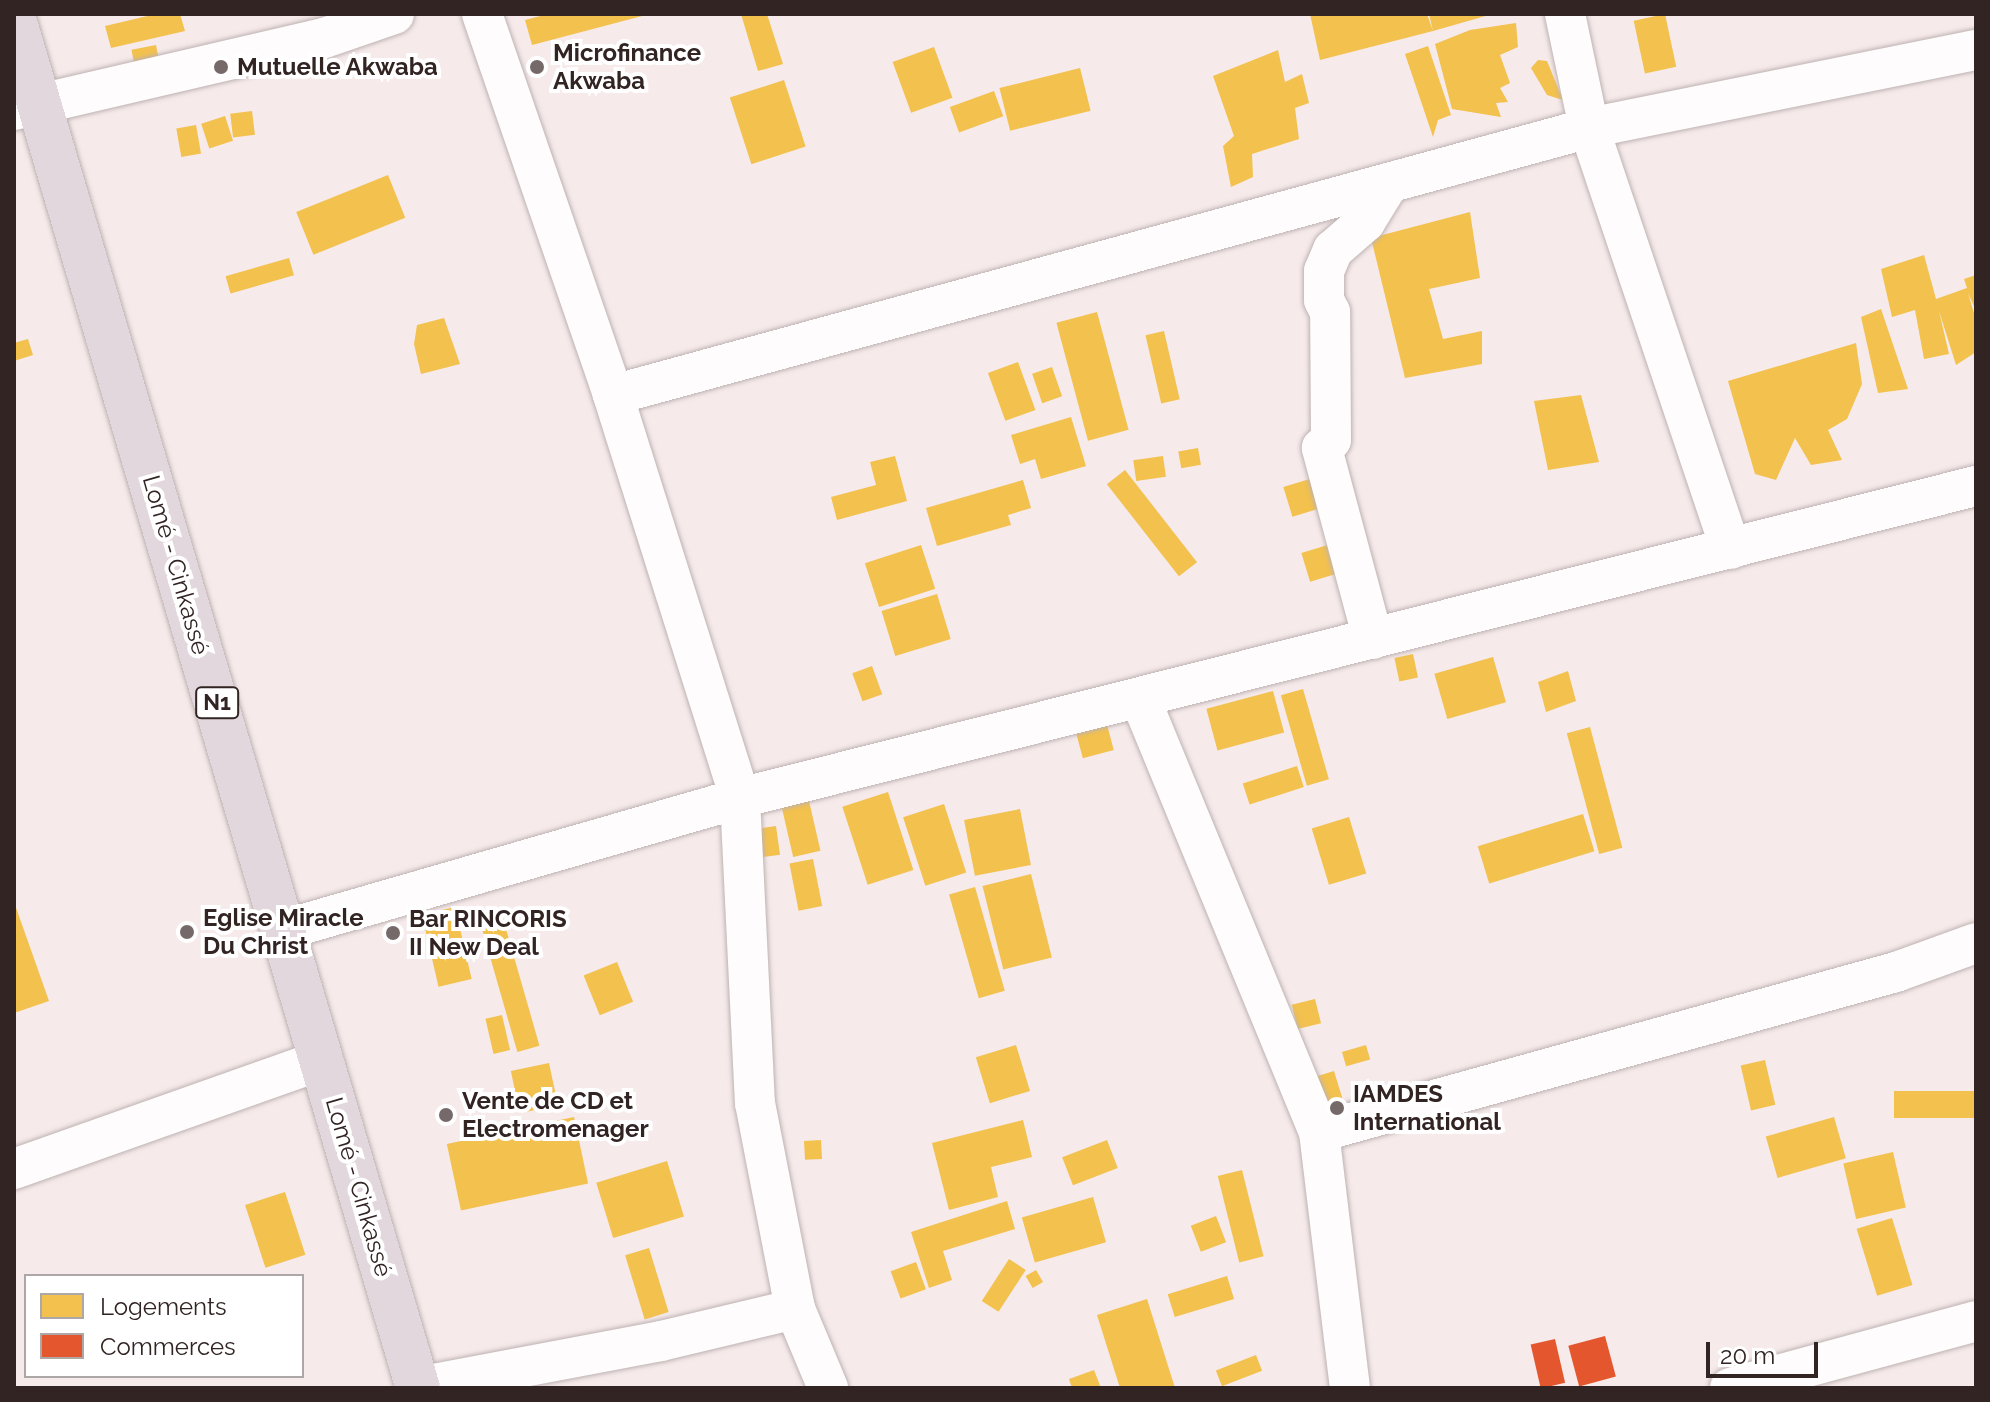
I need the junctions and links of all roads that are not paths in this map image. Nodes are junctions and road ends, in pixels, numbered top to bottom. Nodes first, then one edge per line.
1 (394, 14) edge
2 (482, 14) edge
3 (1565, 14) edge
4 (14, 19) edge
5 (1976, 50) edge
6 (26, 106) edge
7 (1589, 128) junction
8 (1389, 183) junction
9 (613, 395) junction
10 (1976, 486) edge
11 (1731, 549) junction
12 (1373, 639) junction
13 (1140, 698) junction
14 (740, 798) junction
15 (283, 930) junction
16 (1976, 943) edge
17 (322, 1060) junction
18 (1319, 1132) junction
19 (14, 1169) edge
20 (795, 1309) junction
21 (1976, 1321) edge
22 (418, 1387) edge
23 (828, 1388) edge
24 (1350, 1388) edge
25 (1730, 1388) edge

1 - 6 street
2 - 9 street
3 - 7 street
4 - 6 highway, Lomé - Cinkassé / N1
5 - 7 street
6 - 15 highway, Lomé - Cinkassé / N1
7 - 8 street
7 - 11 street
8 - 9 street
8 - 12 street
9 - 14 street
10 - 11 street
11 - 12 street
12 - 13 street
13 - 14 street
13 - 18 street
14 - 15 street
14 - 20 street
15 - 17 highway, Lomé - Cinkassé / N1
16 - 18 street
17 - 19 street
17 - 22 highway, Lomé - Cinkassé / N1
18 - 24 street
20 - 22 street
20 - 23 street
21 - 25 street

